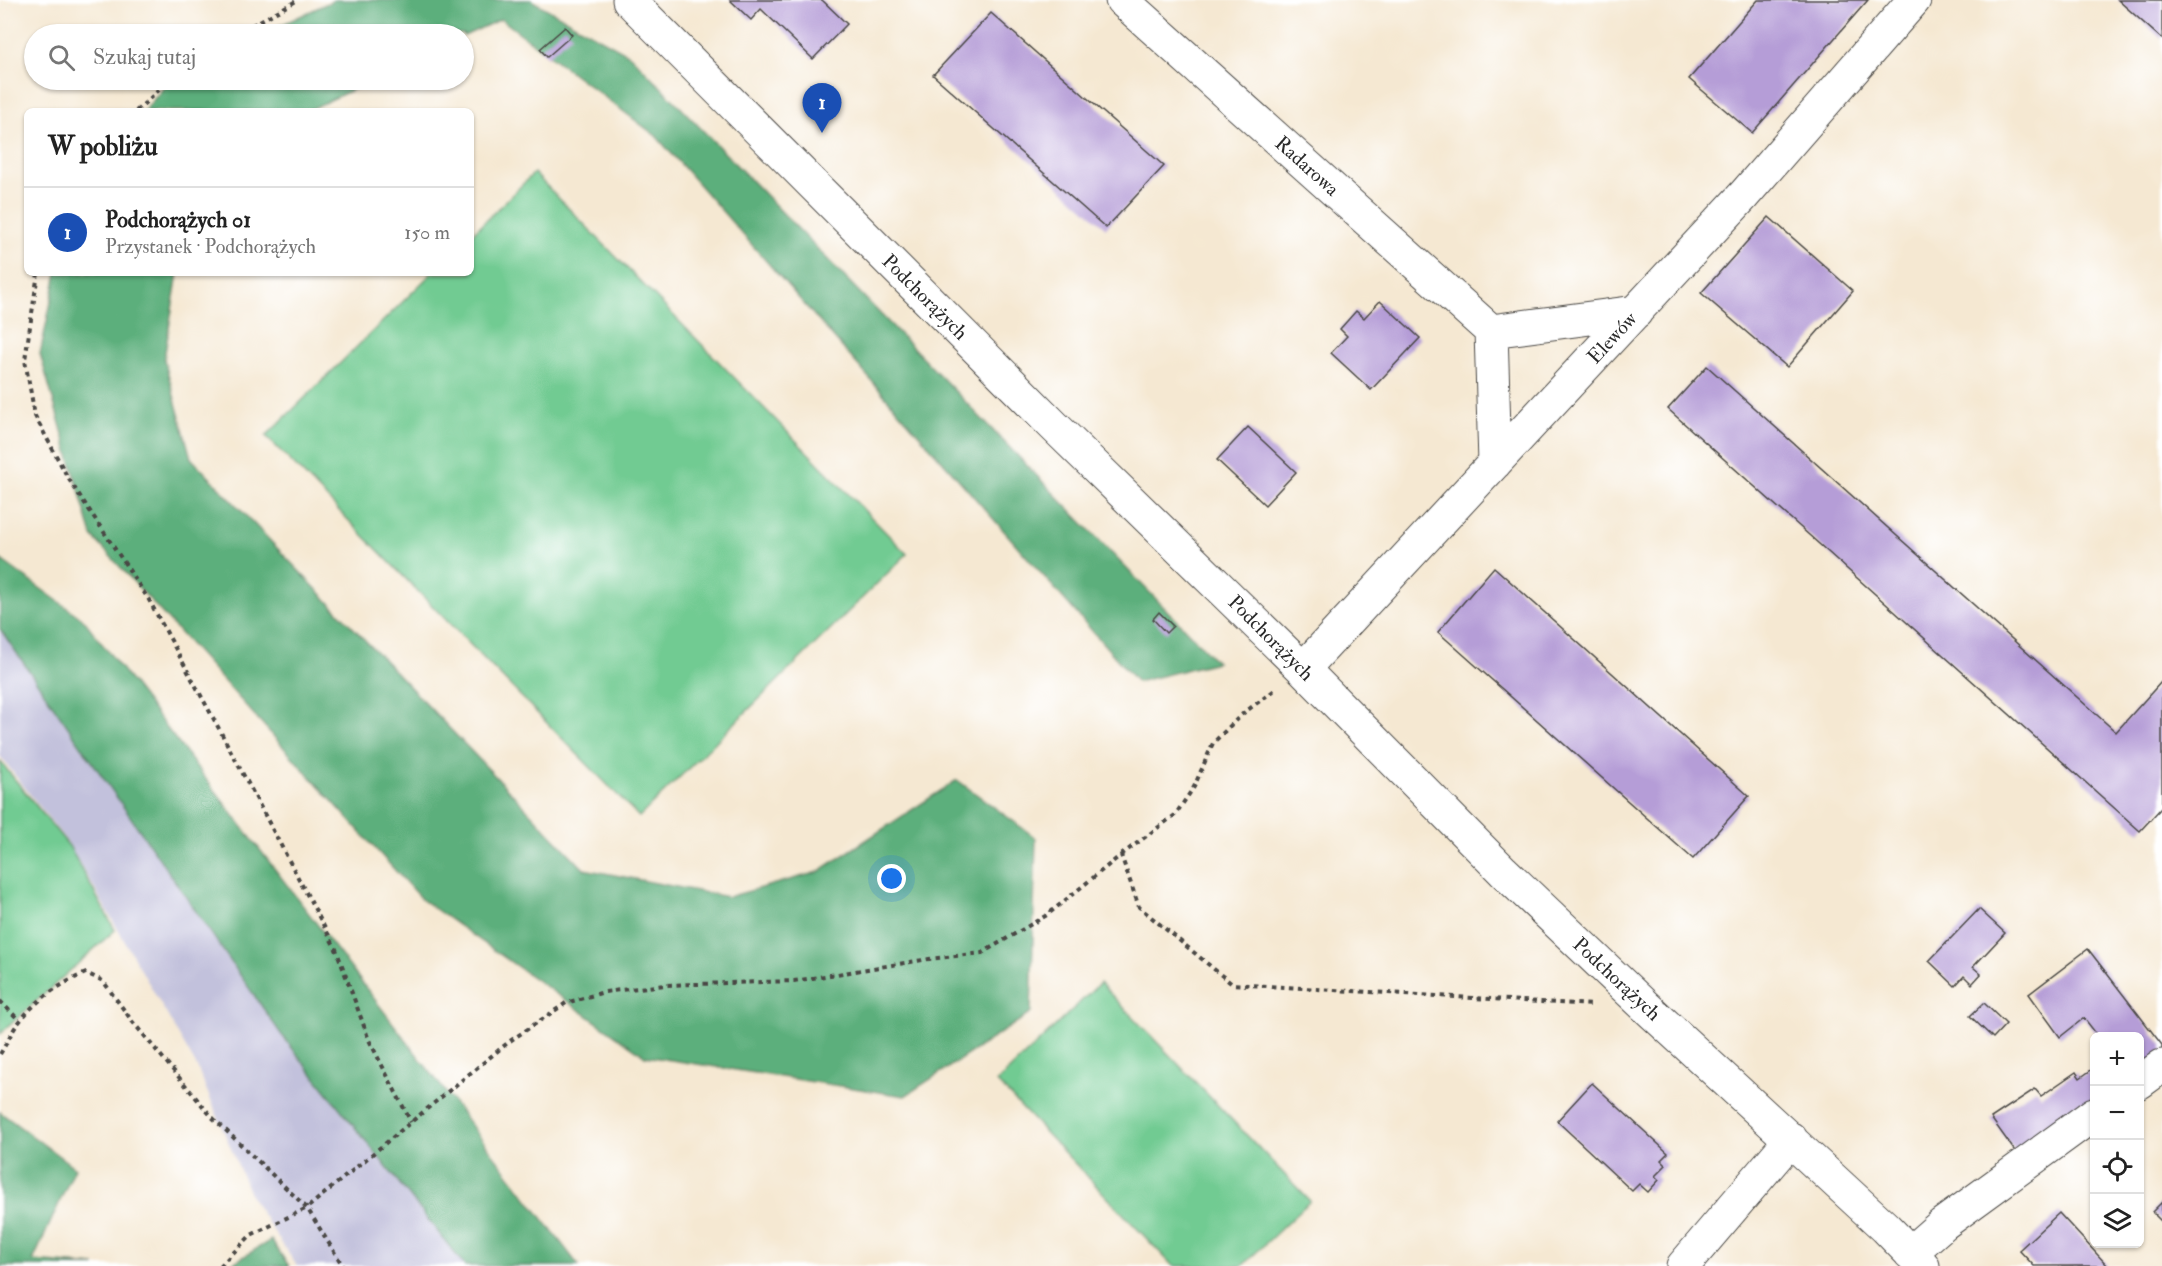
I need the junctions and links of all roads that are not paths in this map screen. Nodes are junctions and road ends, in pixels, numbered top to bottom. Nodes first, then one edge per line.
1 (629, 0) edge
2 (1122, 0) edge
3 (1914, 0) edge
4 (1636, 312) junction
5 (1491, 331) junction
6 (1495, 463) junction
7 (1303, 669) junction
8 (2162, 1065) edge
9 (2144, 1078) edge
10 (2090, 1117) edge
11 (1791, 1139) junction
12 (1917, 1260) edge
13 (1683, 1266) edge

1 - 7 street, Podchorążych
2 - 5 street, Radarowa
3 - 4 street, Elewów
4 - 5 street
4 - 6 street, Elewów
5 - 6 street
6 - 7 street, Elewów
7 - 11 street, Podchorążych
8 - 9 street
10 - 12 street
11 - 12 street, Podchorążych
11 - 13 street

